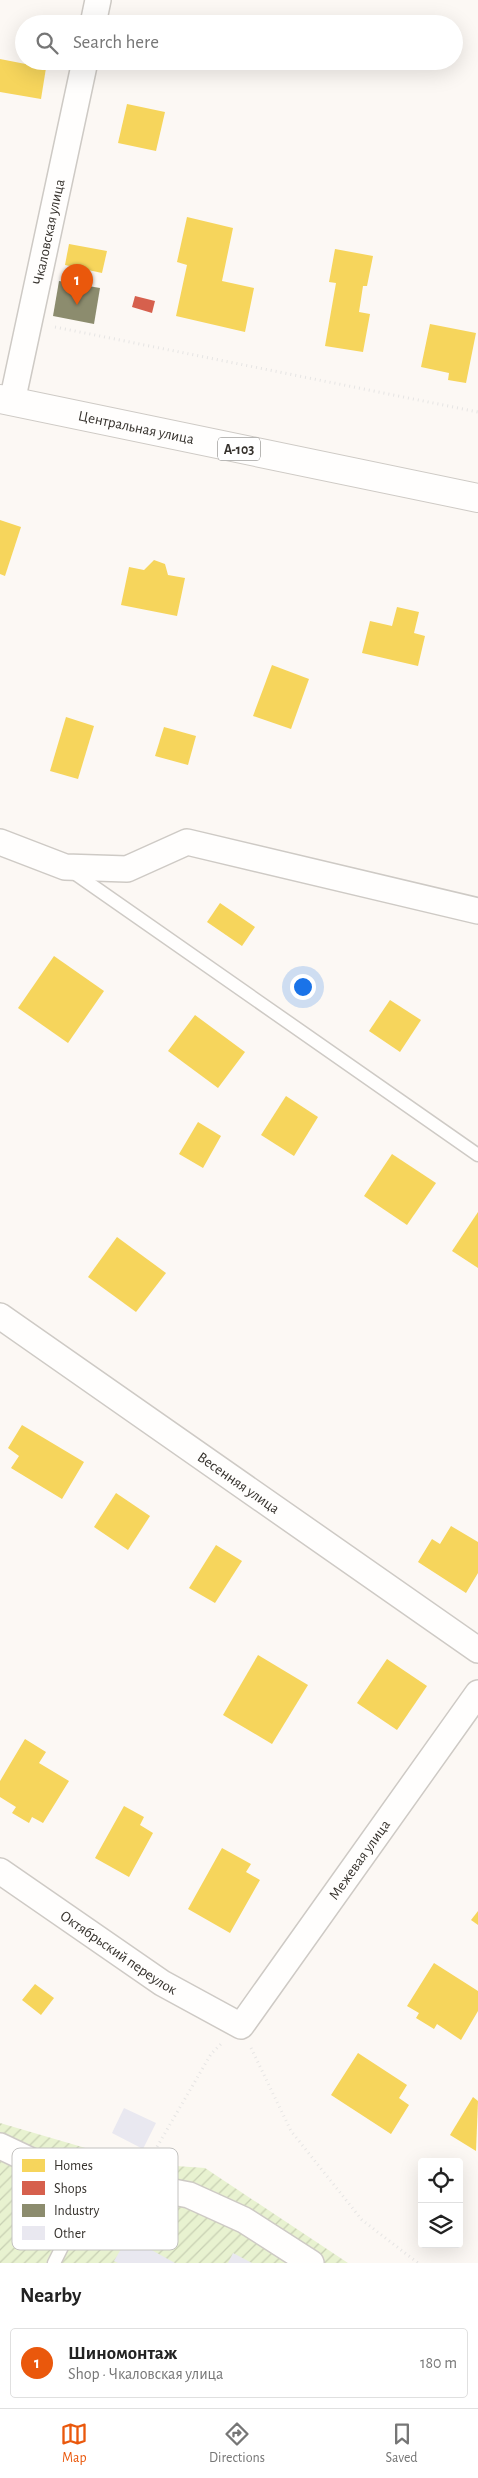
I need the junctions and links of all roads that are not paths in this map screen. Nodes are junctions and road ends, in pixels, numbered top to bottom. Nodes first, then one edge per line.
1 (98, 0) edge
2 (95, 15) edge
3 (83, 70) edge
4 (6, 401) edge
5 (478, 498) edge
6 (0, 842) edge
7 (65, 867) junction
8 (478, 911) edge
9 (478, 1155) edge
10 (0, 1316) edge
11 (478, 1650) edge
12 (478, 1693) edge
13 (0, 1871) edge
14 (241, 2026) joint
15 (0, 2146) edge
16 (12, 2152) edge
17 (178, 2194) edge
18 (60, 2250) edge
19 (54, 2263) edge
20 (311, 2263) edge

1 - 2 street
3 - 4 street, Чкаловская улица
4 - 5 main road, Центральная улица / А-103
6 - 7 street
7 - 8 street
7 - 9 lane
10 - 11 street, Весенняя улица
12 - 14 street, Межевая улица
13 - 14 street, Октябрьский переулок
15 - 16 street
17 - 20 street
18 - 19 lane

